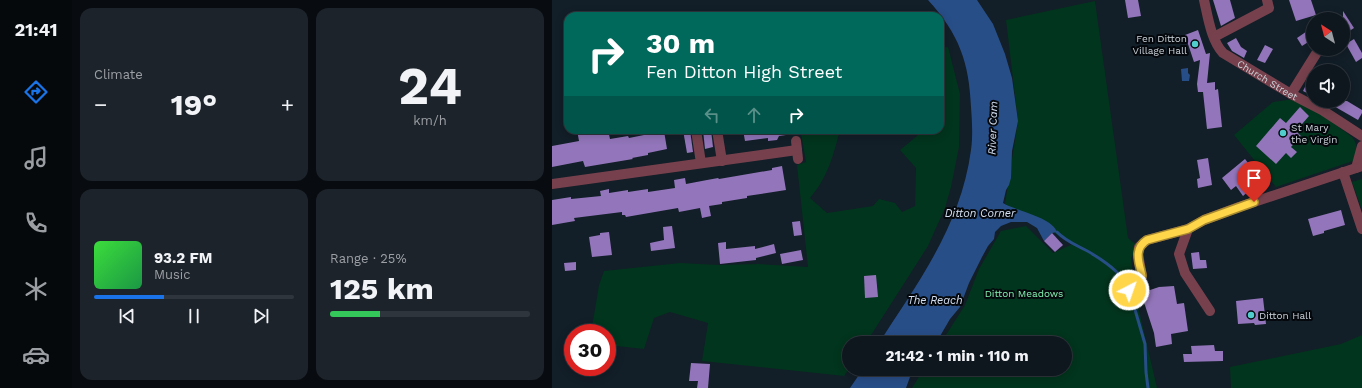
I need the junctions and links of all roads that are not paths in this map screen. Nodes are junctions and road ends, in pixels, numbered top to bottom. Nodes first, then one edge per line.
1 (1204, 0) edge
2 (1267, 0) edge
3 (1214, 37) junction
4 (1316, 56) edge
5 (1292, 94) junction
6 (697, 134) edge
7 (718, 134) edge
8 (1362, 136) edge
9 (1362, 146) edge
10 (797, 150) dead end
11 (722, 161) junction
12 (701, 164) junction
13 (1359, 167) edge
14 (1343, 172) junction
15 (552, 184) edge
16 (1188, 229) junction
17 (1362, 229) edge
18 (1129, 290) dead end
19 (1210, 311) dead end

1 - 3 street, Church Street
2 - 3 street
3 - 5 street, Church Street
4 - 5 street
5 - 8 street, Church Street
6 - 12 street
7 - 11 street
9 - 13 street
10 - 11 street
11 - 12 street
12 - 15 street
13 - 14 street
14 - 16 street
14 - 17 street
16 - 18 street
16 - 19 street

